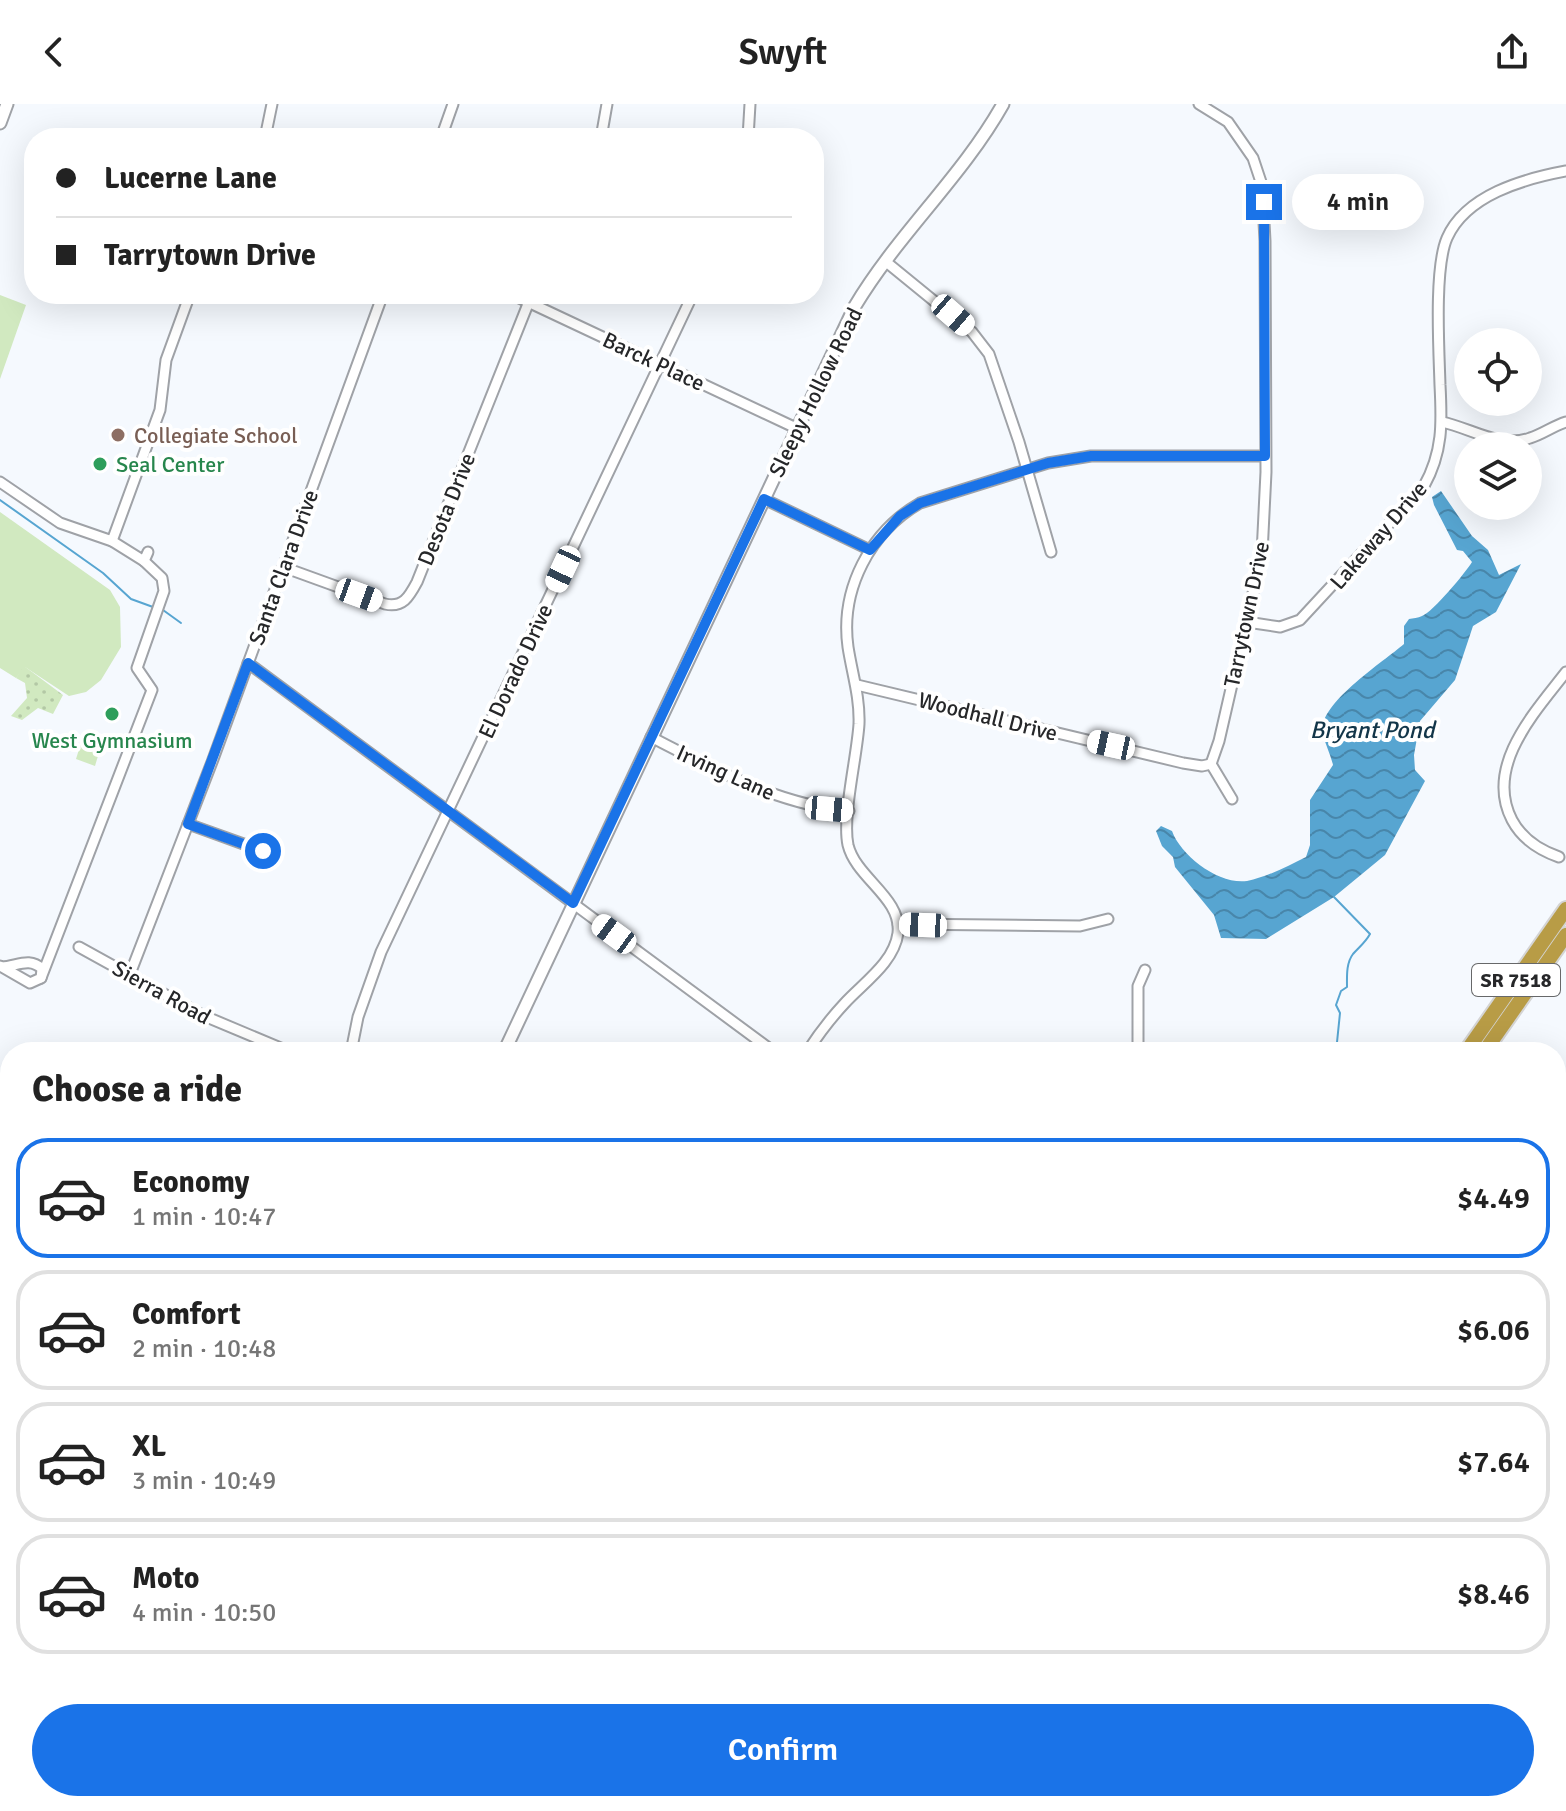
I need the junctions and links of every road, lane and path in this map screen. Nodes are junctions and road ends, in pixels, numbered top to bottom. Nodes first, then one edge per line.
1 (7, 104) edge
2 (272, 104) edge
3 (453, 104) edge
4 (607, 104) edge
5 (750, 104) edge
6 (1003, 104) edge
7 (1199, 104) edge
8 (0, 123) edge
9 (267, 128) edge
10 (445, 128) edge
11 (603, 128) edge
12 (749, 128) edge
13 (1566, 171) edge
14 (885, 261) junction
15 (186, 304) edge
16 (379, 304) edge
17 (528, 304) edge
18 (542, 304) edge
19 (688, 304) edge
20 (659, 363) junction
21 (1442, 422) junction
22 (1566, 422) edge
23 (796, 428) junction
24 (1265, 456) junction
25 (1027, 469) junction
26 (0, 482) edge
27 (764, 499) junction
28 (112, 541) junction
29 (870, 550) junction
30 (1051, 552) dead end
31 (283, 567) junction
32 (1247, 622) junction
33 (248, 663) junction
34 (1566, 672) edge
35 (857, 685) junction
36 (651, 737) junction
37 (1211, 764) junction
38 (1232, 799) dead end
39 (849, 811) junction
40 (449, 812) junction
41 (188, 824) junction
42 (263, 851) dead end
43 (1559, 857) dead end
44 (573, 903) junction
45 (1566, 909) edge
46 (1108, 919) dead end
47 (898, 924) junction
48 (1566, 935) edge
49 (79, 947) dead end
50 (1, 966) edge
51 (1145, 970) dead end
52 (130, 974) junction
53 (41, 978) junction
54 (266, 1042) edge
55 (354, 1042) edge
56 (509, 1042) edge
57 (761, 1042) edge
58 (814, 1042) edge
59 (1138, 1042) edge
60 (1473, 1042) edge
61 (1491, 1042) edge

1 - 8 street
2 - 9 street
3 - 10 street
4 - 11 street
5 - 12 street
6 - 14 street, Sleepy Hollow Road
7 - 24 street, Tarrytown Drive
13 - 21 street, Lakeway Drive
14 - 23 street, Sleepy Hollow Road
14 - 25 street
15 - 28 street
16 - 31 street, Santa Clara Drive
17 - 31 street, Desota Drive
18 - 20 street, Barck Place
19 - 20 street, El Dorado Drive
20 - 23 street, Barck Place
20 - 40 street, El Dorado Drive
21 - 22 street
21 - 32 street, Lakeway Drive
23 - 27 street, Sleepy Hollow Road
24 - 25 street
24 - 32 street, Tarrytown Drive
25 - 29 street
25 - 30 street
26 - 28 street
27 - 29 street
27 - 36 street, Sleepy Hollow Road
28 - 53 street
29 - 35 street
31 - 33 street, Santa Clara Drive
32 - 37 street, Tarrytown Drive
33 - 40 street
33 - 41 street, Santa Clara Drive
34 - 43 street
35 - 37 street, Woodhall Drive
35 - 39 street
36 - 39 street, Irving Lane
36 - 44 street, Sleepy Hollow Road
37 - 38 street
39 - 47 street
40 - 44 street
40 - 55 street, El Dorado Drive
41 - 42 street
41 - 52 street, Santa Clara Drive
44 - 56 street, Sleepy Hollow Road
44 - 57 street
45 - 60 highway, SR 7518
46 - 47 street
47 - 58 street
48 - 61 highway, SR 7518
49 - 52 street, Sierra Road
50 - 53 street
50 - 53 street
51 - 59 street
52 - 54 street, Sierra Road

